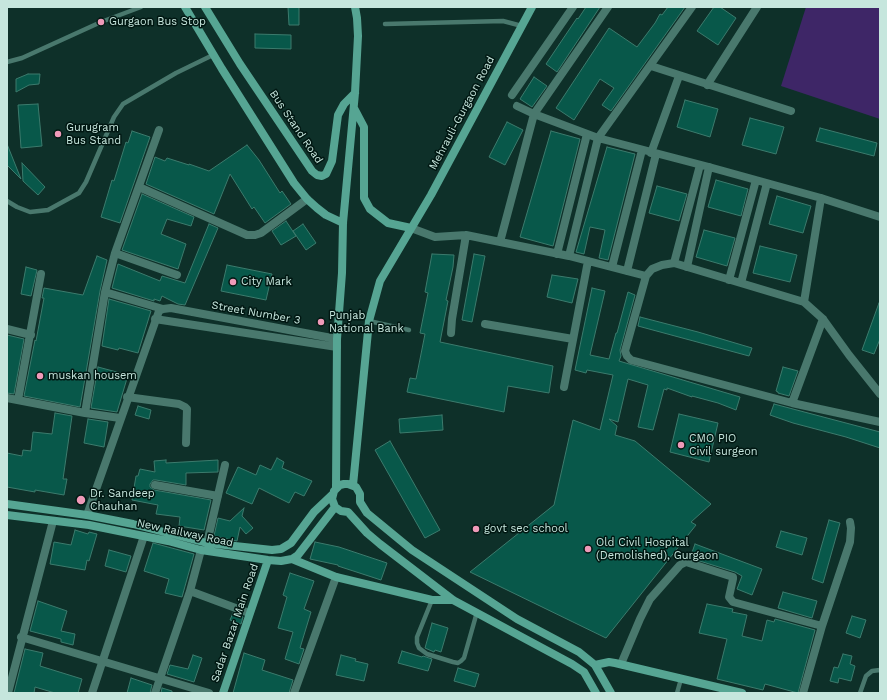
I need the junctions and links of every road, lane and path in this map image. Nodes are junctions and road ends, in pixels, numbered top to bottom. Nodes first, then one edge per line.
1 (141, 7) edge
2 (185, 7) edge
3 (204, 7) edge
4 (355, 7) edge
5 (532, 7) edge
6 (573, 7) edge
7 (608, 7) edge
8 (692, 7) edge
9 (757, 7) edge
10 (385, 24) dead end
11 (522, 26) junction
12 (213, 55) junction
13 (7, 62) edge
14 (651, 66) junction
15 (679, 76) junction
16 (707, 85) junction
17 (355, 93) junction
18 (512, 95) dead end
19 (517, 106) dead end
20 (354, 108) junction
21 (791, 111) dead end
22 (534, 114) junction
23 (159, 130) dead end
24 (587, 134) junction
25 (598, 138) junction
26 (642, 150) junction
27 (654, 153) junction
28 (700, 165) junction
29 (709, 167) junction
30 (756, 180) junction
31 (767, 183) junction
32 (140, 187) junction
33 (821, 198) junction
34 (307, 199) junction
35 (7, 201) edge
36 (880, 216) edge
37 (343, 223) junction
38 (411, 228) junction
39 (466, 235) junction
40 (500, 242) junction
41 (116, 253) junction
42 (557, 254) junction
43 (569, 256) junction
44 (588, 261) junction
45 (674, 263) junction
46 (612, 267) junction
47 (687, 267) junction
48 (627, 271) junction
49 (41, 274) dead end
50 (177, 275) dead end
51 (646, 276) junction
52 (729, 280) junction
53 (741, 283) junction
54 (105, 292) junction
55 (804, 302) junction
56 (167, 308) junction
57 (155, 319) junction
58 (823, 319) junction
59 (369, 321) junction
60 (485, 324) dead end
61 (7, 329) edge
62 (409, 330) dead end
63 (451, 332) dead end
64 (31, 335) junction
65 (573, 339) junction
66 (337, 343) junction
67 (564, 387) dead end
68 (880, 393) edge
69 (127, 397) junction
70 (7, 398) edge
71 (18, 400) junction
72 (792, 403) junction
73 (85, 413) junction
74 (120, 418) junction
75 (880, 422) edge
76 (186, 443) dead end
77 (225, 465) dead end
78 (155, 485) dead end
79 (352, 485) junction
80 (334, 491) junction
81 (218, 496) junction
82 (7, 504) edge
83 (335, 507) junction
84 (7, 515) edge
85 (87, 515) junction
86 (53, 521) junction
87 (850, 522) dead end
88 (144, 536) junction
89 (207, 543) junction
90 (201, 550) junction
91 (292, 559) junction
92 (268, 560) junction
93 (336, 577) junction
94 (190, 591) junction
95 (432, 600) junction
96 (453, 600) junction
97 (477, 612) junction
98 (250, 613) junction
99 (822, 626) junction
100 (22, 637) junction
101 (102, 661) junction
102 (621, 664) junction
103 (595, 665) junction
104 (880, 670) edge
105 (160, 679) junction
106 (682, 679) junction
107 (8, 693) edge
108 (92, 693) edge
109 (155, 693) edge
110 (209, 693) edge
111 (223, 693) edge
112 (294, 693) edge
113 (596, 693) edge
114 (611, 693) edge
115 (677, 693) edge
116 (738, 693) edge
117 (803, 693) edge
118 (860, 693) edge

1 - 13 lane
2 - 12 main road
3 - 17 main road, Bus Stand Road
4 - 17 main road
5 - 11 main road, Mehrauli-Gurgaon Road
6 - 18 street
7 - 22 street
8 - 14 street
9 - 16 street
10 - 11 lane
11 - 38 main road, Mehrauli-Gurgaon Road
12 - 34 main road
12 - 35 lane
14 - 15 street
14 - 25 street
15 - 16 street
15 - 27 street
16 - 21 street
17 - 20 main road
19 - 22 street
20 - 37 main road
20 - 38 main road
22 - 24 street
22 - 40 street
23 - 32 street
24 - 25 street
24 - 42 street
25 - 26 street
25 - 43 street
26 - 27 street
26 - 46 street
27 - 28 street
27 - 48 street
28 - 29 street
28 - 45 street
29 - 30 street
29 - 47 street
30 - 31 street
30 - 52 street
31 - 33 street
31 - 53 street
32 - 34 street
32 - 41 street
33 - 36 street
33 - 55 street
34 - 37 main road
37 - 66 main road
38 - 39 street
38 - 59 main road, Mehrauli-Gurgaon Road
39 - 40 street
39 - 63 street
40 - 42 street
41 - 50 street
41 - 54 street
42 - 43 street
43 - 44 street
44 - 46 street
44 - 65 street
45 - 47 street
45 - 51 street
46 - 48 street
47 - 52 street
48 - 51 street
49 - 64 street
51 - 72 street
52 - 53 street
53 - 55 street
54 - 56 street, Street Number 3
54 - 73 street
55 - 58 street
56 - 57 street
56 - 66 street, Street Number 3
57 - 66 street
57 - 69 street
58 - 68 street
58 - 72 street
59 - 62 lane
59 - 79 main road, Mehrauli-Gurgaon Road
60 - 65 street
61 - 64 street
64 - 71 street
65 - 67 street
66 - 80 main road
69 - 74 street
69 - 76 street
70 - 71 street
71 - 73 street
72 - 75 street
73 - 74 street
74 - 85 street
77 - 81 street
78 - 81 street
79 - 80 main road
79 - 103 main road
80 - 83 main road
80 - 89 main road, New Railway Road
81 - 89 street
82 - 85 main road, New Railway Road
83 - 91 main road
83 - 96 main road
84 - 86 main road, New Railway Road
85 - 89 main road, New Railway Road
86 - 88 main road, New Railway Road
86 - 100 street
87 - 99 street
88 - 90 main road, New Railway Road
88 - 101 street
90 - 92 main road, New Railway Road
90 - 94 street
91 - 92 main road, New Railway Road
91 - 93 main road
92 - 98 main road, Sadar Bazar Main Road
93 - 95 main road
93 - 112 street
94 - 98 street
94 - 105 street
95 - 96 main road
95 - 97 lane
96 - 97 main road
97 - 113 main road
98 - 111 main road, Sadar Bazar Main Road
99 - 102 street
99 - 117 street
100 - 101 street
100 - 107 street
101 - 105 street
101 - 108 street
102 - 103 main road
102 - 106 main road
103 - 114 main road
104 - 118 lane
105 - 109 street
105 - 110 street
106 - 115 lane
106 - 116 main road

